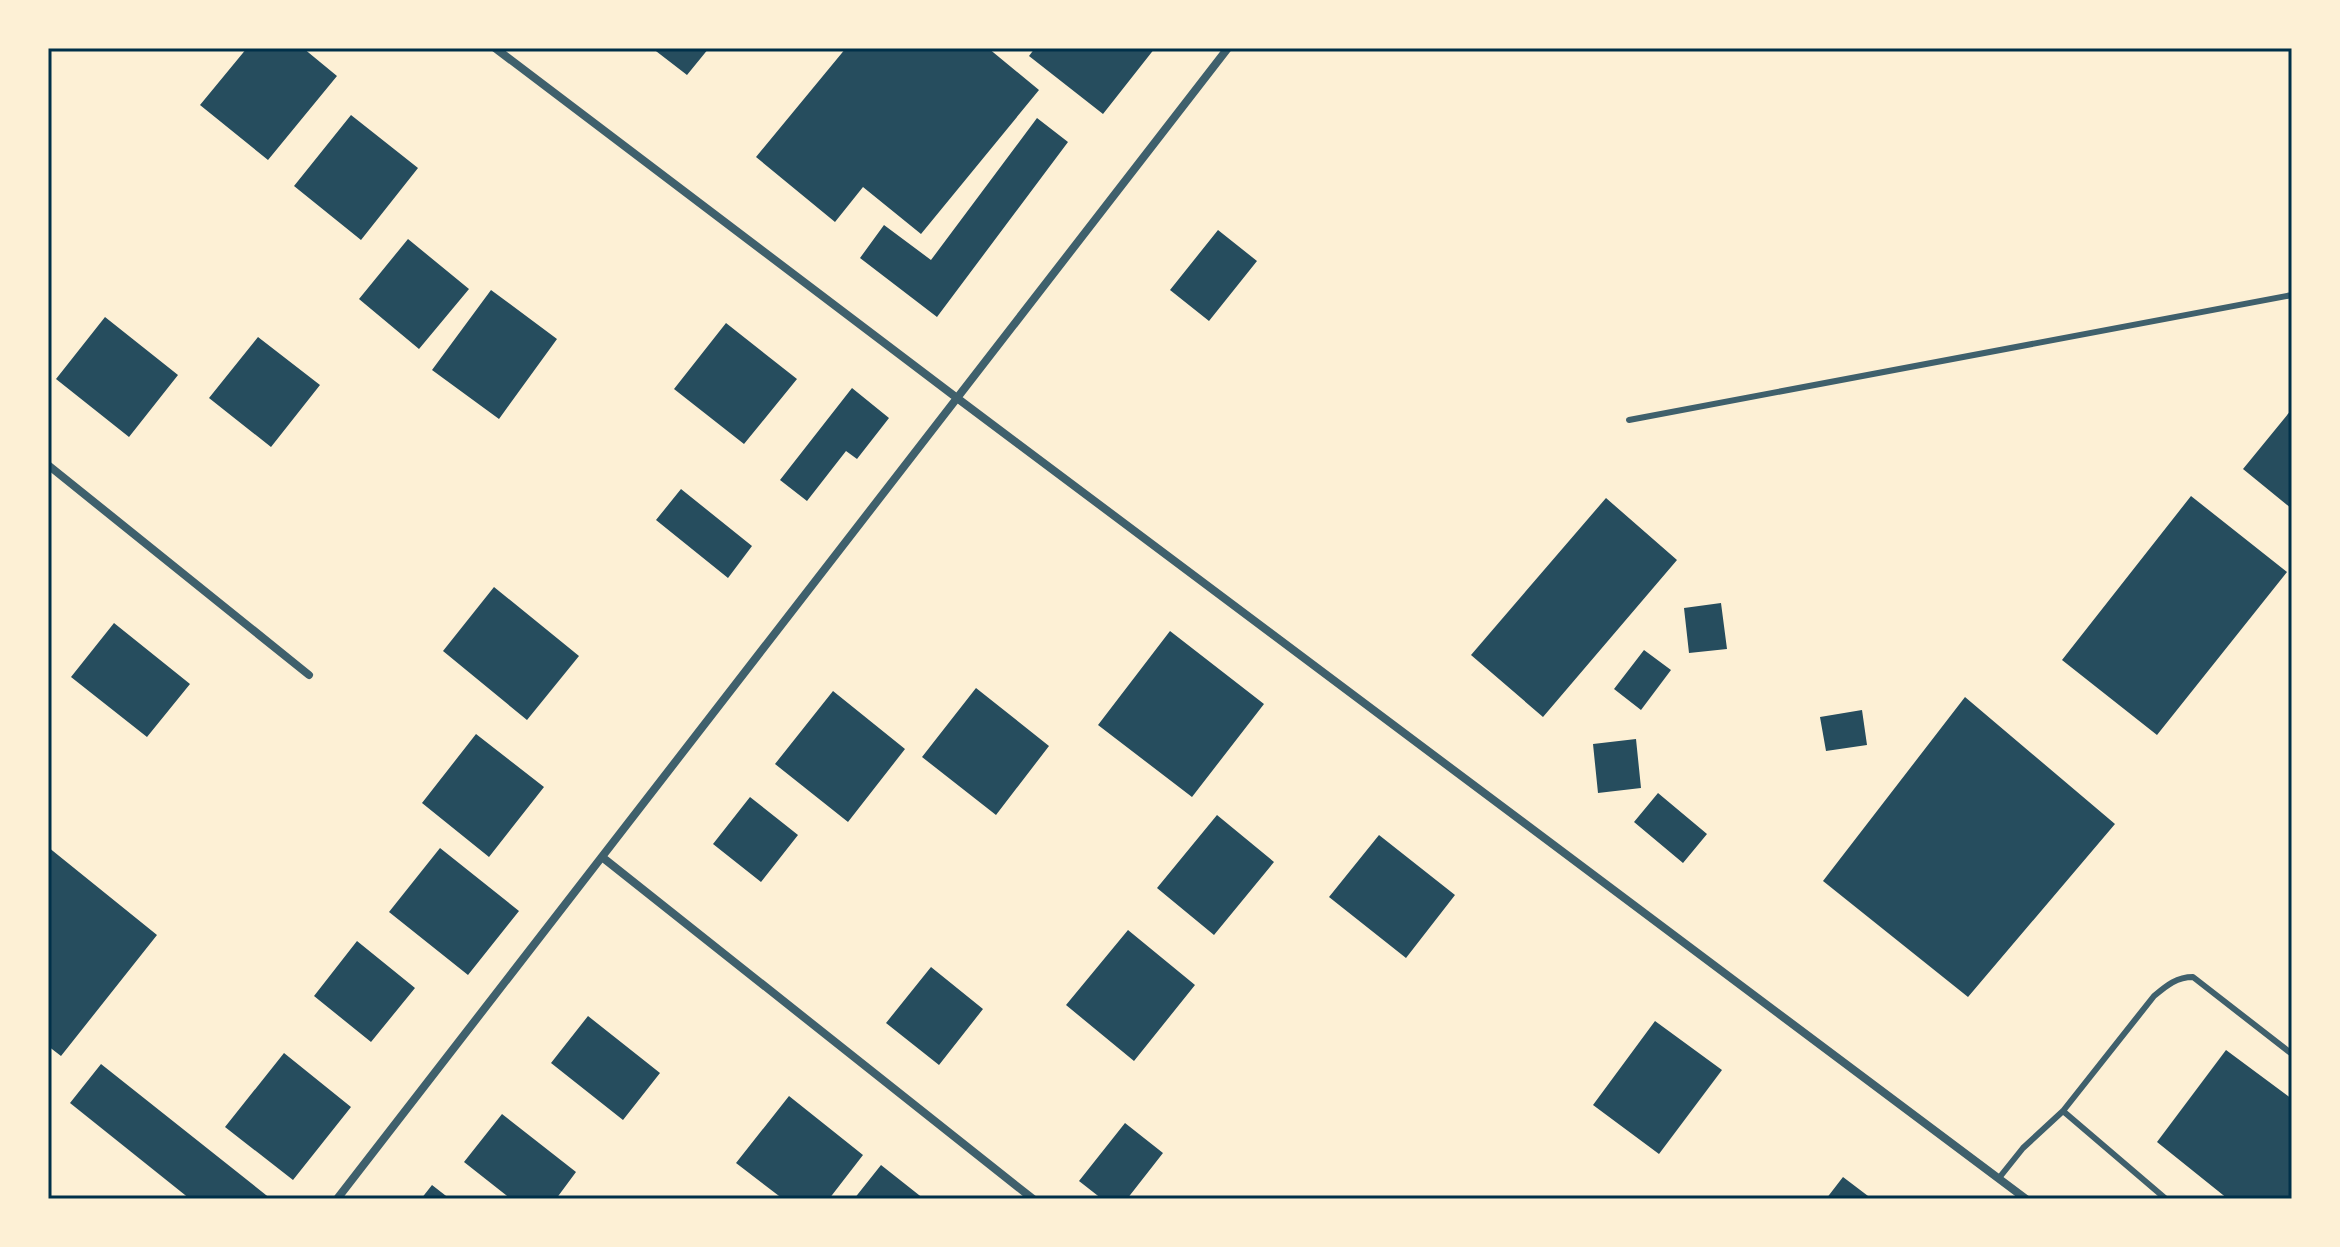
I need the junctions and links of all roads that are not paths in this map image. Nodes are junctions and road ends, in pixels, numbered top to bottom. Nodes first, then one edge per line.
1 (495, 48) edge
2 (1228, 48) edge
3 (2292, 295) edge
4 (957, 398) junction
5 (1629, 420) dead end
6 (48, 465) edge
7 (309, 675) dead end
8 (602, 857) junction
9 (2292, 1054) edge
10 (2063, 1111) junction
11 (1999, 1178) junction
12 (337, 1199) edge
13 (1033, 1199) edge
14 (2026, 1199) edge
15 (2166, 1199) edge

1 - 4 street
2 - 4 street
3 - 5 lane
4 - 8 street
4 - 11 street
6 - 7 street
8 - 12 street
8 - 13 street
9 - 10 lane
10 - 11 lane
10 - 15 lane
11 - 14 street

